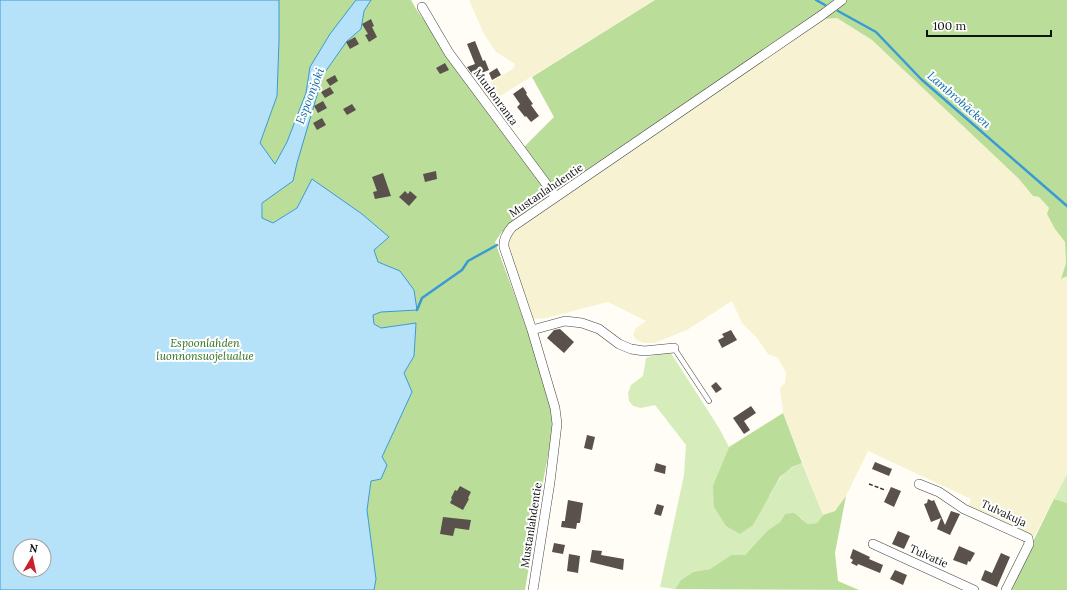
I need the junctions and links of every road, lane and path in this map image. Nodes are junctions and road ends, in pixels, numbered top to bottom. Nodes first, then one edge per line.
1 (841, 0) edge
2 (422, 7) dead end
3 (556, 198) junction
4 (532, 330) junction
5 (674, 348) joint
6 (709, 401) dead end
7 (869, 484) dead end
8 (919, 484) dead end
9 (885, 490) dead end
10 (873, 544) dead end
11 (533, 590) edge
12 (974, 590) edge
13 (1006, 590) edge

1 - 3 street, Mustanlahdentie
2 - 3 street, Muulonranta
3 - 4 street, Mustanlahdentie
4 - 5 street
4 - 11 street, Mustanlahdentie
5 - 6 lane
7 - 9 path
8 - 13 street, Tulvakuja
10 - 12 street, Tulvatie

